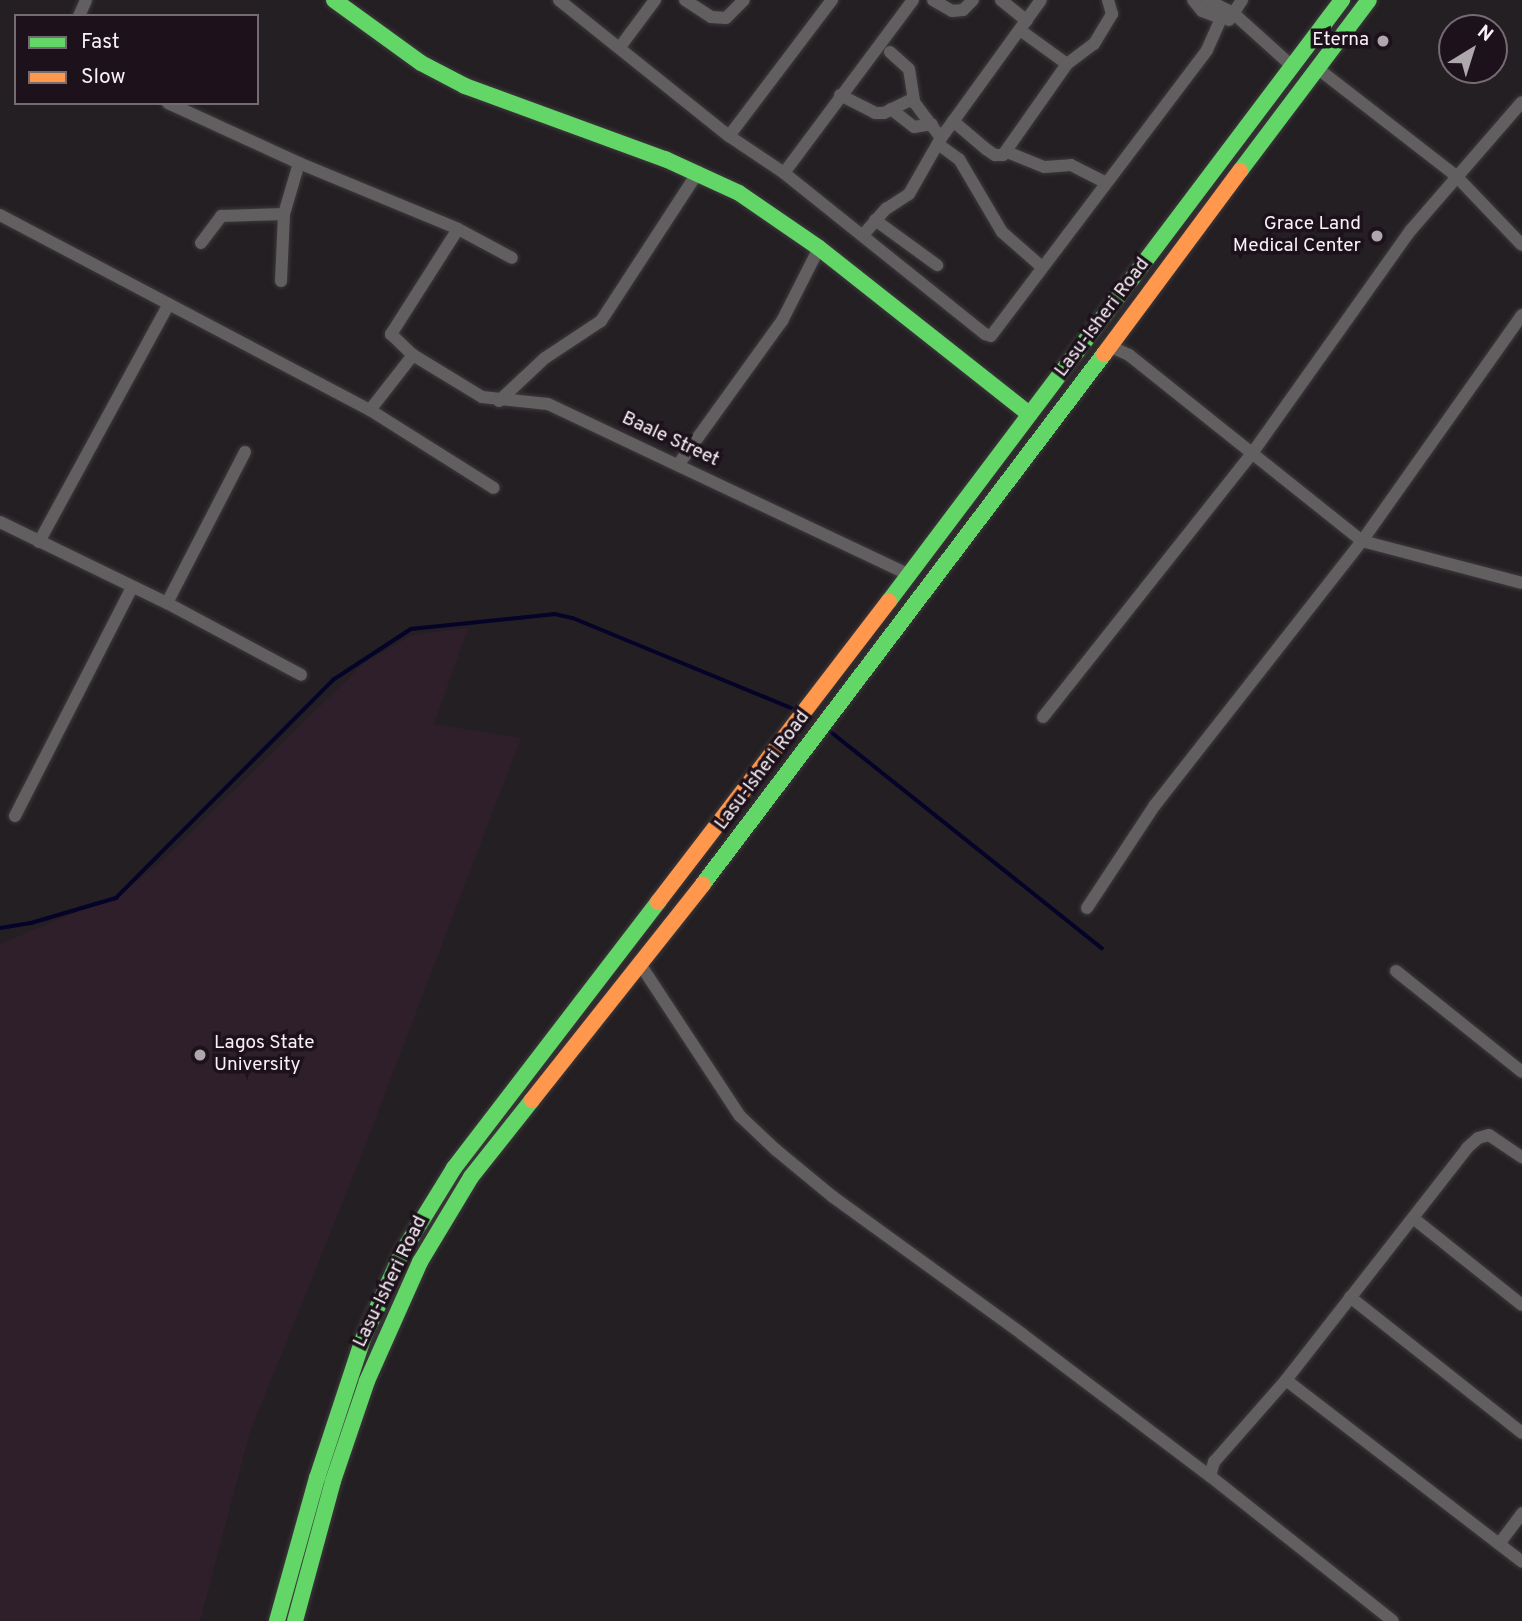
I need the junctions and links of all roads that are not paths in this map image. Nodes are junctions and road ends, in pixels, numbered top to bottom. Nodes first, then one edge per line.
1 (334, 0) edge
2 (349, 0) edge
3 (559, 0) edge
4 (656, 0) edge
5 (685, 0) edge
6 (744, 0) edge
7 (832, 0) edge
8 (913, 0) edge
9 (933, 0) edge
10 (973, 0) edge
11 (1001, 0) edge
12 (1041, 0) edge
13 (1108, 0) edge
14 (1193, 0) edge
15 (1207, 0) edge
16 (1242, 0) edge
17 (1342, 0) edge
18 (1369, 0) edge
19 (1232, 12) junction
20 (1023, 25) junction
21 (620, 47) junction
22 (1207, 48) junction
23 (890, 52) dead end
24 (1067, 64) junction
25 (1292, 66) junction
26 (1317, 68) junction
27 (840, 95) junction
28 (914, 102) junction
29 (1522, 102) edge
30 (172, 105) edge
31 (891, 109) junction
32 (953, 121) junction
33 (932, 124) junction
34 (729, 136) junction
35 (940, 141) junction
36 (1007, 152) junction
37 (299, 163) junction
38 (698, 172) junction
39 (783, 173) junction
40 (1456, 176) junction
41 (1106, 183) junction
42 (284, 214) junction
43 (0, 215) edge
44 (875, 220) junction
45 (458, 229) junction
46 (863, 235) junction
47 (201, 243) dead end
48 (1522, 245) edge
49 (819, 248) junction
50 (512, 258) dead end
51 (937, 265) dead end
52 (1042, 267) junction
53 (281, 281) dead end
54 (169, 304) junction
55 (1522, 315) edge
56 (1109, 346) junction
57 (414, 355) junction
58 (499, 401) junction
59 (370, 410) junction
60 (1032, 411) junction
61 (245, 452) dead end
62 (1254, 452) junction
63 (678, 465) junction
64 (494, 488) dead end
65 (2, 528) edge
66 (1362, 541) junction
67 (39, 542) junction
68 (909, 575) junction
69 (1522, 583) edge
70 (132, 587) junction
71 (167, 603) junction
72 (302, 675) dead end
73 (1043, 718) dead end
74 (15, 816) dead end
75 (1087, 908) dead end
76 (640, 964) junction
77 (1396, 971) dead end
78 (1522, 1072) edge
79 (1522, 1157) edge
80 (1412, 1218) junction
81 (1350, 1297) junction
82 (1522, 1305) edge
83 (1286, 1380) junction
84 (1522, 1433) edge
85 (1210, 1476) junction
86 (1522, 1513) edge
87 (1499, 1544) junction
88 (1522, 1562) edge
89 (277, 1621) edge
90 (295, 1621) edge
91 (1393, 1621) edge

1 - 38 main road
2 - 60 main road
3 - 21 street
4 - 21 street
5 - 6 street
7 - 34 street
8 - 27 street
9 - 10 street
11 - 20 street
12 - 20 street
13 - 24 street
14 - 22 street
15 - 19 street
16 - 19 street
17 - 25 main road, Lasu-Isheri Road
18 - 26 main road, Lasu-Isheri Road
19 - 22 street
19 - 25 street
20 - 24 street
20 - 32 street
21 - 34 street
22 - 41 street
23 - 28 street
24 - 36 street
25 - 60 main road, Lasu-Isheri Road
26 - 40 street
26 - 56 main road, Lasu-Isheri Road
27 - 31 street
27 - 39 street
28 - 31 street
28 - 33 street
29 - 40 street
30 - 37 street
31 - 33 street
32 - 35 street
32 - 36 street
33 - 35 street
34 - 39 street
35 - 44 street
35 - 52 street
36 - 41 street
37 - 42 street
37 - 45 street
38 - 49 main road
38 - 58 street
39 - 46 street
40 - 48 street
40 - 62 street
41 - 52 street
42 - 47 street
42 - 53 street
43 - 54 street
44 - 46 street
44 - 51 street
45 - 50 street
45 - 57 street, Baale Street
46 - 52 street
49 - 60 main road
49 - 63 street
54 - 59 street
54 - 67 street
55 - 66 street
56 - 62 street
56 - 76 main road, Lasu-Isheri Road
57 - 58 street, Baale Street
57 - 59 street
58 - 63 street, Baale Street
59 - 64 street
60 - 68 main road, Lasu-Isheri Road
61 - 71 street
62 - 66 street
62 - 73 street
63 - 68 street, Baale Street
65 - 67 street
66 - 69 street
66 - 75 street
67 - 70 street
68 - 89 main road, Lasu-Isheri Road
70 - 71 street
70 - 74 street
71 - 72 street
76 - 85 street
76 - 90 main road, Lasu-Isheri Road
77 - 78 street
79 - 80 street
80 - 81 street
80 - 82 street
81 - 83 street
81 - 84 street
83 - 85 street
83 - 87 street
85 - 91 street
86 - 87 street
87 - 88 street

